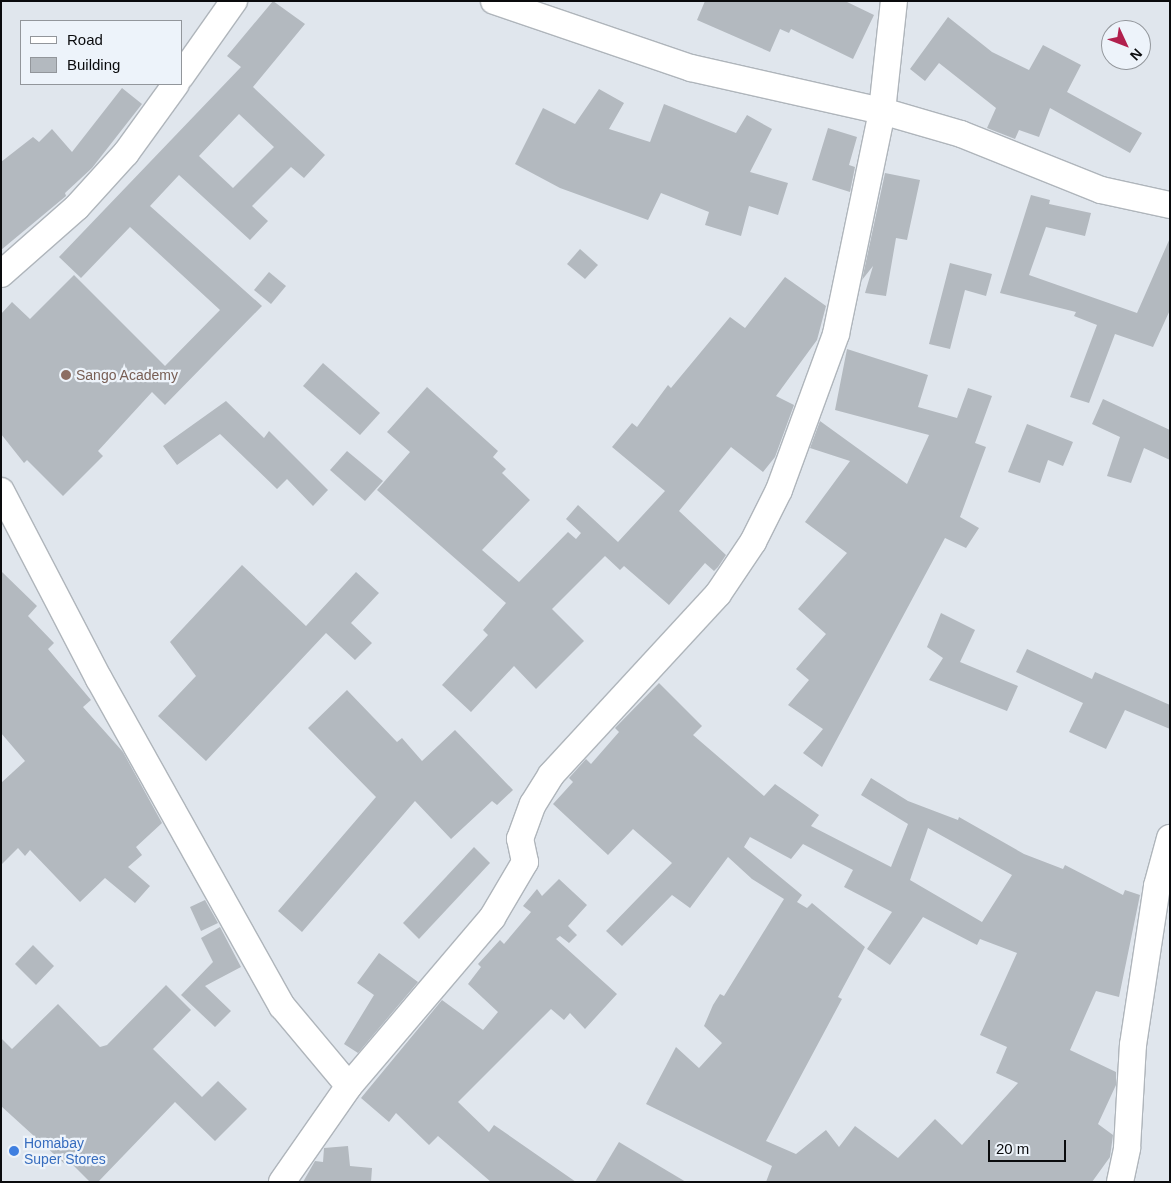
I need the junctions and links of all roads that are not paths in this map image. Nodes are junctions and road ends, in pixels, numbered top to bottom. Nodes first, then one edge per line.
1 (234, 1) edge
2 (494, 1) edge
3 (894, 1) edge
4 (182, 75) edge
5 (175, 85) edge
6 (882, 111) junction
7 (1170, 205) edge
8 (1, 274) edge
9 (1, 491) edge
10 (1170, 838) edge
11 (349, 1086) junction
12 (282, 1182) edge
13 (1120, 1182) edge

1 - 4 street
2 - 6 street
3 - 6 street
5 - 8 street
6 - 7 street
6 - 11 street
9 - 11 street
10 - 13 street
11 - 12 street

